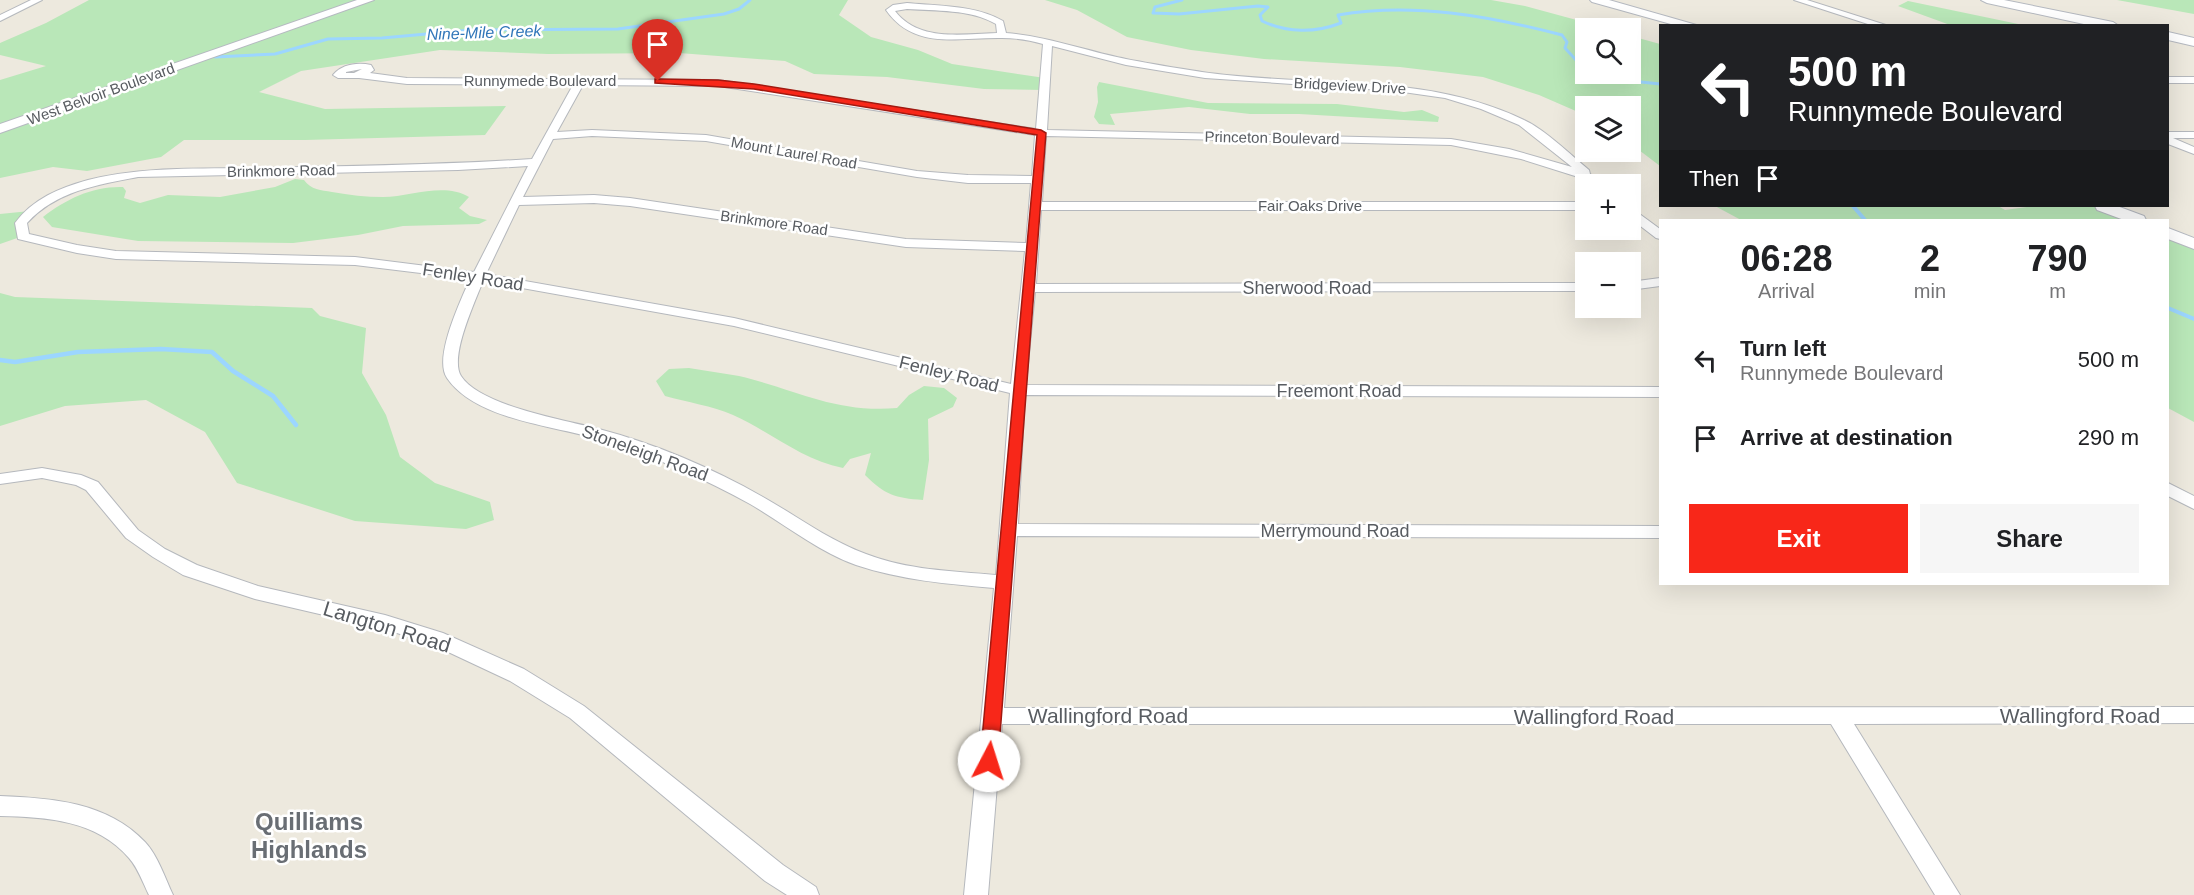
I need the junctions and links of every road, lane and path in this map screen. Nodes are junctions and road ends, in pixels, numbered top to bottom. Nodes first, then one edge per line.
1 (38, 0) edge
2 (368, 0) edge
3 (1596, 0) edge
4 (1798, 0) edge
5 (1987, 0) edge
6 (0, 18) edge
7 (1686, 24) edge
8 (1878, 24) edge
9 (2104, 24) edge
10 (1002, 35) junction
11 (2169, 36) edge
12 (2194, 42) edge
13 (1048, 51) junction
14 (360, 75) dead end
15 (2169, 80) edge
16 (2194, 80) edge
17 (580, 81) junction
18 (0, 129) edge
19 (1041, 133) junction
20 (2169, 135) edge
21 (2194, 135) edge
22 (551, 136) junction
23 (1542, 136) junction
24 (2169, 140) edge
25 (1503, 149) junction
26 (2194, 151) edge
27 (534, 162) junction
28 (1576, 174) edge
29 (1588, 174) edge
30 (1036, 180) junction
31 (99, 181) joint
32 (516, 201) junction
33 (1035, 206) junction
34 (1575, 207) edge
35 (2106, 207) edge
36 (2136, 219) edge
37 (1641, 220) edge
38 (2169, 233) edge
39 (1659, 234) edge
40 (2194, 244) edge
41 (1032, 247) junction
42 (476, 276) junction
43 (1659, 282) edge
44 (1641, 285) edge
45 (1575, 287) edge
46 (1029, 288) junction
47 (1018, 390) junction
48 (1659, 392) edge
49 (0, 479) edge
50 (2169, 490) edge
51 (2191, 501) edge
52 (2169, 507) edge
53 (1009, 530) junction
54 (1659, 532) edge
55 (1004, 582) junction
56 (2194, 715) edge
57 (993, 716) junction
58 (1838, 717) junction
59 (0, 806) edge
60 (161, 895) edge
61 (807, 895) edge
62 (976, 895) edge
63 (1948, 895) edge

1 - 6 street
2 - 18 street, West Belvoir Boulevard
3 - 7 street
4 - 8 street
5 - 9 street
10 - 10 street, Bridgeview Drive
10 - 13 street, Bridgeview Drive
11 - 12 street
13 - 19 street
13 - 23 street, Bridgeview Drive
14 - 17 street, Runnymede Boulevard
15 - 16 street
17 - 19 street, Runnymede Boulevard
17 - 22 street, Stoneleigh Road
19 - 25 street, Princeton Boulevard
19 - 30 street
20 - 21 street
22 - 27 street, Stoneleigh Road
22 - 30 street, Mount Laurel Road
23 - 25 street, Princeton Boulevard
23 - 29 street, Bridgeview Drive
24 - 26 street
25 - 28 street, Princeton Boulevard
27 - 31 street, Brinkmore Road
27 - 32 street, Stoneleigh Road
30 - 33 street
31 - 42 street, Fenley Road
32 - 41 street, Brinkmore Road
32 - 42 street, Stoneleigh Road
33 - 34 street, Fair Oaks Drive
33 - 41 street
35 - 36 street
37 - 39 street
38 - 40 street
41 - 46 street
42 - 47 street, Fenley Road
42 - 55 street, Stoneleigh Road
43 - 44 street
45 - 46 street, Sherwood Road
46 - 47 street
47 - 48 street, Freemont Road
47 - 53 street
49 - 61 street, Langton Road
50 - 51 street
51 - 52 street
53 - 54 street, Merrymound Road
53 - 55 street
55 - 57 street
56 - 58 street, Wallingford Road
57 - 58 street, Wallingford Road
57 - 62 street
58 - 63 street
59 - 60 street

